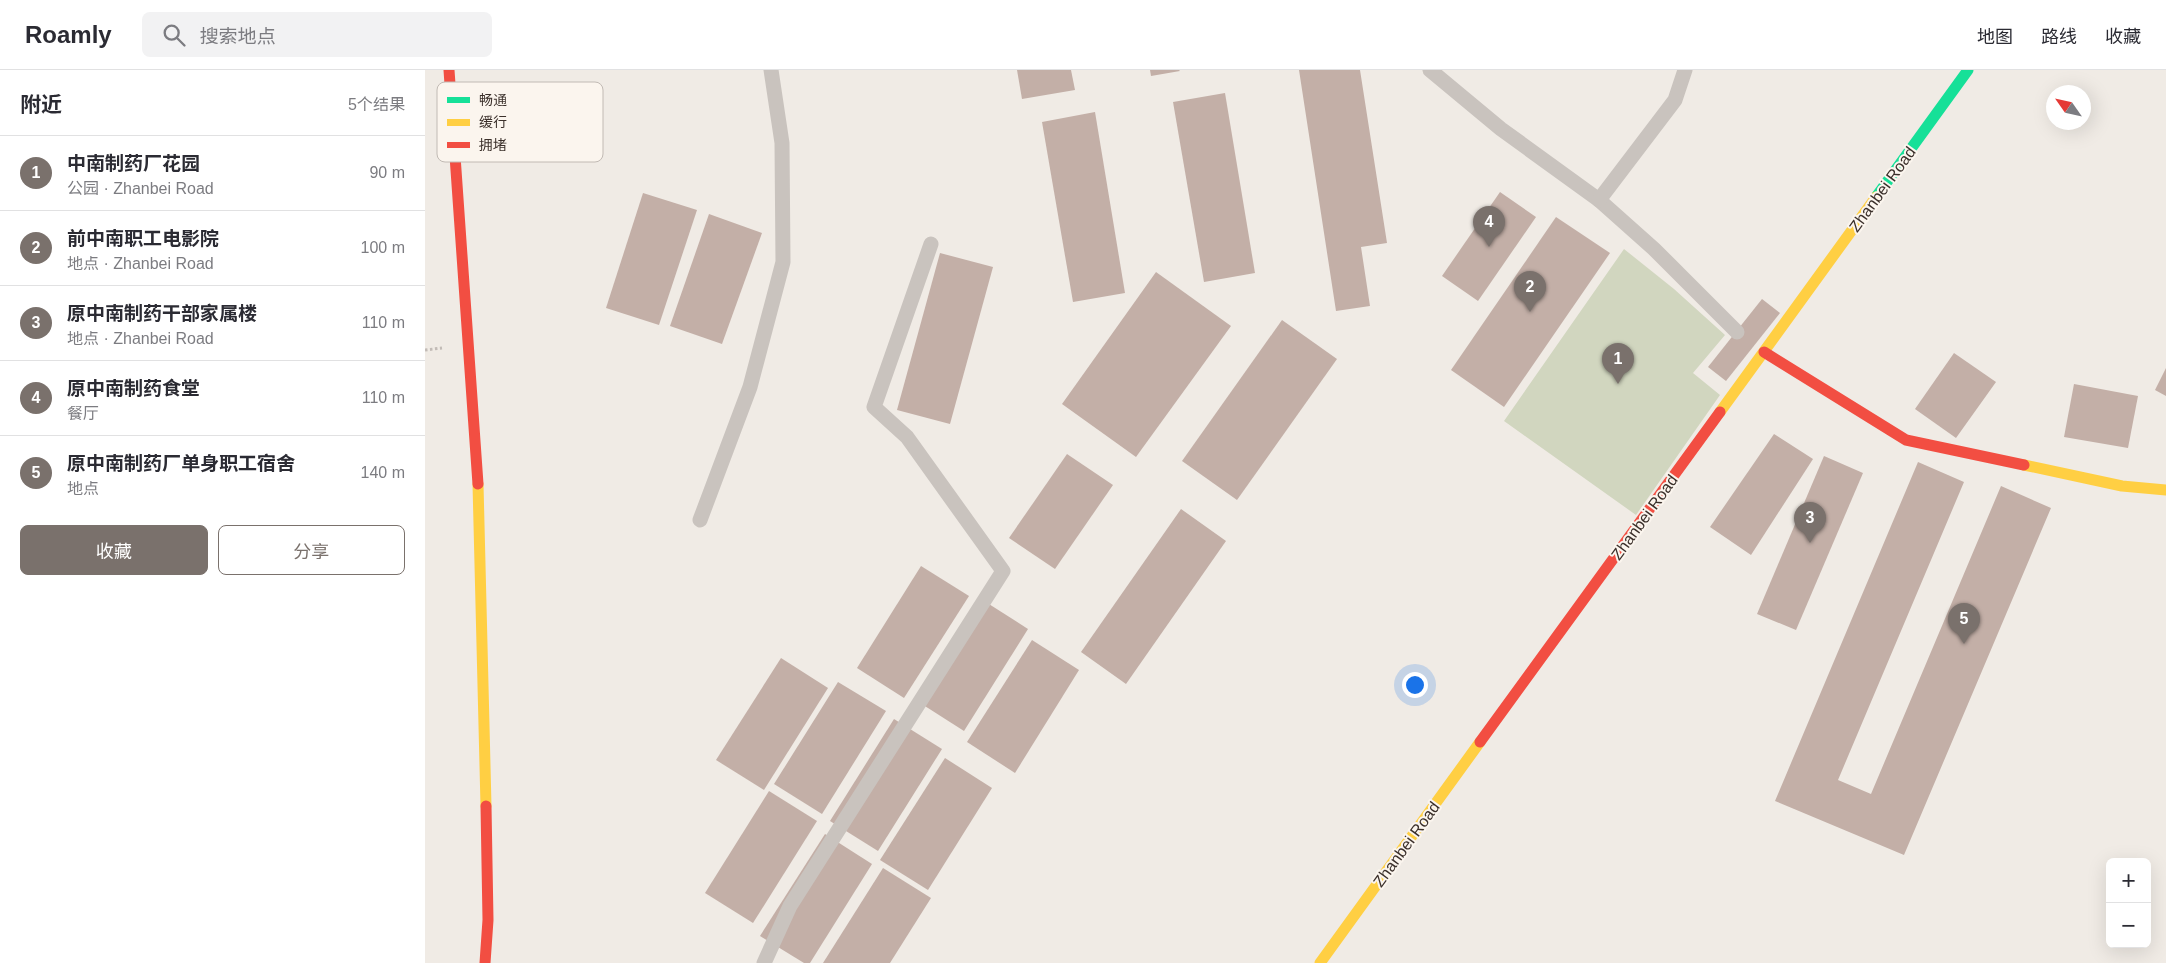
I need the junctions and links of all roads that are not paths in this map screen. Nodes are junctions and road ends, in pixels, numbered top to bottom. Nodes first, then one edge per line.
1 (771, 70) edge
2 (1430, 70) edge
3 (1685, 70) edge
4 (1968, 70) edge
5 (455, 162) edge
6 (1599, 200) junction
7 (931, 244) dead end
8 (1737, 332) dead end
9 (1759, 349) junction
10 (2166, 490) edge
11 (700, 520) dead end
12 (485, 963) edge
13 (764, 963) edge
14 (1321, 963) edge

1 - 11 lane
2 - 6 lane
3 - 6 lane
4 - 9 street, Zhanbei Road
5 - 12 street
6 - 8 lane
7 - 13 lane
9 - 10 street
9 - 14 street, Zhanbei Road

